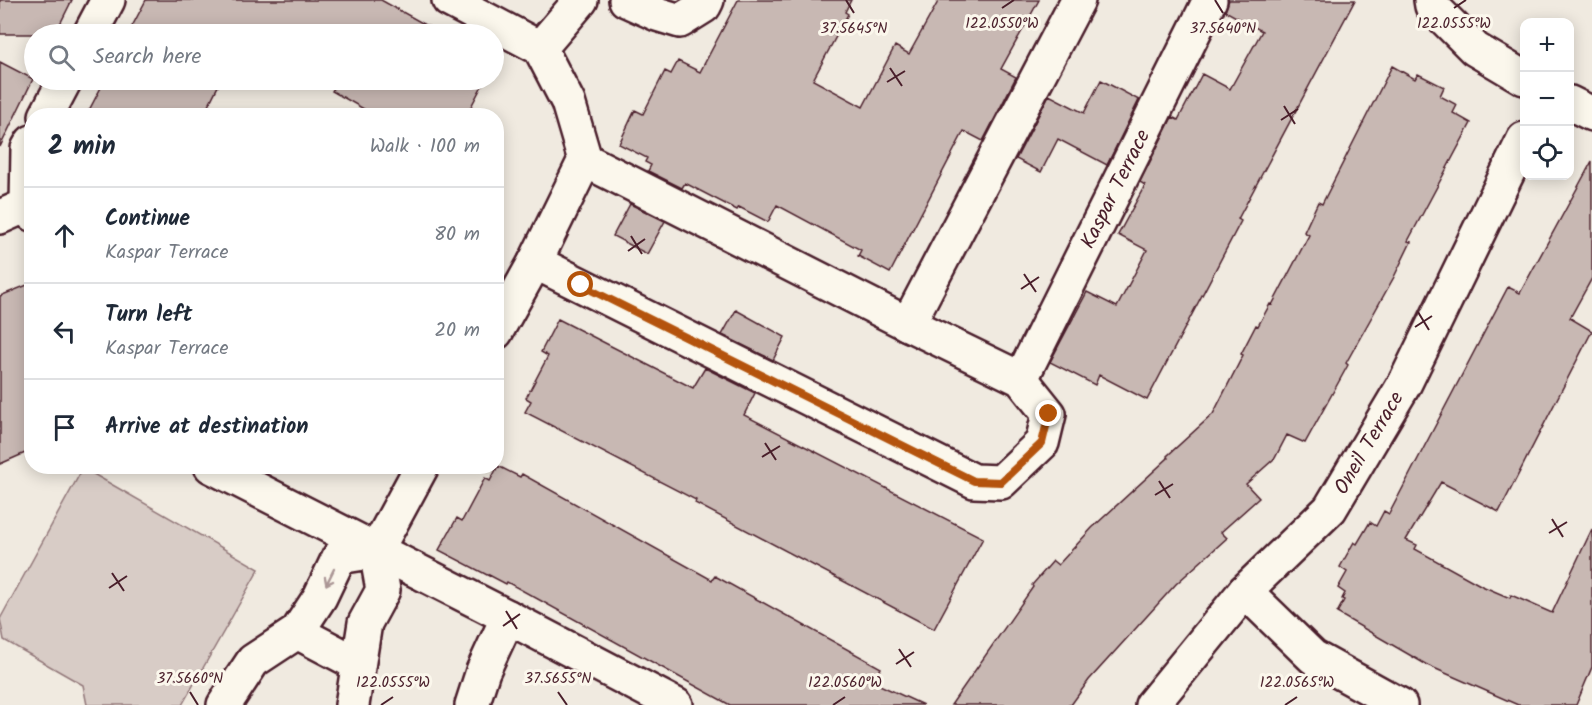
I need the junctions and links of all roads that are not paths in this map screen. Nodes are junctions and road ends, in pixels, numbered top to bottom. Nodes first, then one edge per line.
1 (108, 0) edge
2 (449, 0) edge
3 (581, 0) edge
4 (626, 0) edge
5 (707, 0) edge
6 (1078, 0) edge
7 (1210, 0) edge
8 (1431, 0) edge
9 (95, 24) edge
10 (494, 24) edge
11 (504, 29) edge
12 (540, 48) junction
13 (1520, 76) edge
14 (60, 90) edge
15 (1574, 105) edge
16 (50, 108) edge
17 (1592, 114) edge
18 (1520, 147) edge
19 (585, 160) junction
20 (24, 180) edge
21 (20, 212) edge
22 (535, 262) junction
23 (504, 318) edge
24 (908, 324) junction
25 (1021, 379) junction
26 (227, 474) edge
27 (418, 474) edge
28 (376, 551) junction
29 (1245, 591) junction
30 (508, 617) junction
31 (297, 632) junction
32 (358, 664) junction
33 (224, 705) edge
34 (352, 705) edge
35 (472, 705) edge
36 (676, 705) edge
37 (1152, 705) edge
38 (1400, 705) edge

1 - 9 street
2 - 10 street
3 - 12 street
4 - 5 street
6 - 24 street
7 - 25 street, Kaspar Terrace
8 - 13 street
11 - 12 street
12 - 19 street
14 - 16 street
15 - 17 street
18 - 29 street, Oneil Terrace
19 - 22 street
19 - 24 street
20 - 21 street
22 - 23 street
22 - 25 street
24 - 25 street
26 - 28 street
27 - 28 street
28 - 30 street
28 -> 31 street
28 - 32 street
29 - 37 street, Oneil Terrace
29 - 38 street
30 - 35 street
30 - 36 street
31 - 32 street
31 - 33 street
32 - 34 street

